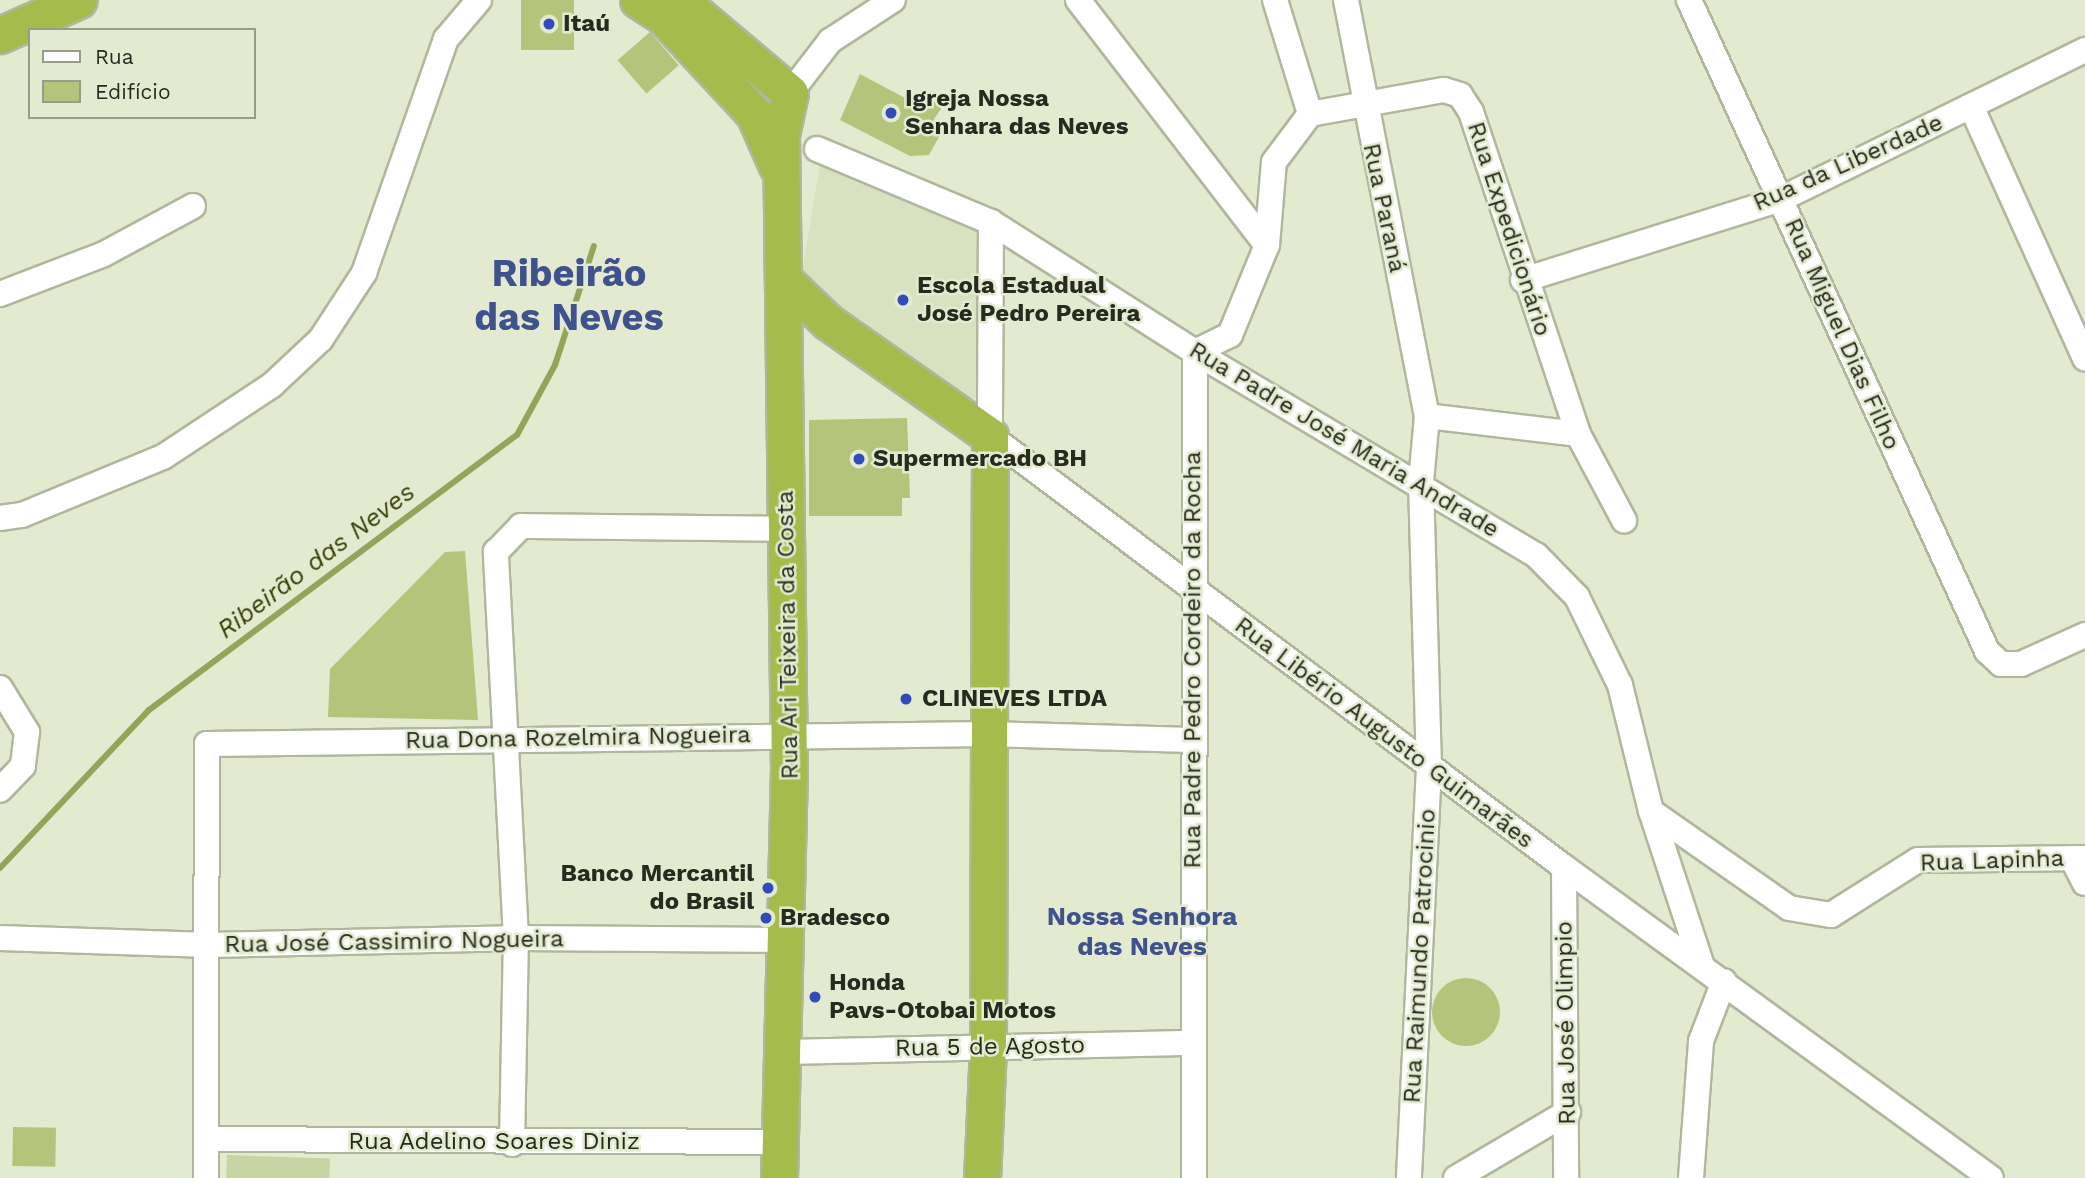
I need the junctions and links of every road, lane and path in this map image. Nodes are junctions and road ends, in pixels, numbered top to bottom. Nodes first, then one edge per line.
1 (79, 0) edge
2 (479, 0) edge
3 (638, 0) edge
4 (680, 0) edge
5 (893, 0) edge
6 (1078, 0) edge
7 (1275, 0) edge
8 (1346, 0) edge
9 (1689, 0) edge
10 (0, 35) edge
11 (2085, 50) edge
12 (790, 93) junction
13 (1971, 106) junction
14 (1364, 107) junction
15 (754, 114) junction
16 (1310, 114) junction
17 (817, 149) dead end
18 (781, 175) junction
19 (1781, 199) junction
20 (193, 206) dead end
21 (991, 222) junction
22 (1267, 246) junction
23 (784, 280) junction
24 (1523, 280) junction
25 (0, 294) edge
26 (828, 322) junction
27 (1195, 352) junction
28 (784, 354) junction
29 (2085, 359) edge
30 (1427, 416) junction
31 (1577, 434) junction
32 (990, 436) junction
33 (1421, 482) junction
34 (0, 518) edge
35 (1625, 520) dead end
36 (788, 529) junction
37 (1193, 591) junction
38 (2085, 635) edge
39 (0, 688) edge
40 (987, 734) junction
41 (789, 736) junction
42 (502, 738) junction
43 (1191, 740) junction
44 (1429, 767) junction
45 (0, 790) edge
46 (1651, 811) junction
47 (2078, 858) edge
48 (1564, 867) junction
49 (2085, 883) edge
50 (1679, 900) junction
51 (1642, 922) junction
52 (0, 938) edge
53 (516, 938) junction
54 (789, 940) junction
55 (209, 945) junction
56 (1702, 963) junction
57 (1724, 981) junction
58 (1194, 1043) junction
59 (988, 1047) junction
60 (786, 1052) junction
61 (1568, 1112) junction
62 (208, 1139) junction
63 (780, 1142) junction
64 (512, 1144) junction
65 (206, 1178) edge
66 (779, 1178) edge
67 (982, 1178) edge
68 (1194, 1178) edge
69 (1409, 1178) edge
70 (1456, 1178) edge
71 (1566, 1178) edge
72 (1691, 1178) edge
73 (1991, 1178) edge

1 - 10 highway
2 - 34 street
3 - 15 highway
4 - 12 highway
5 - 12 street
6 - 22 street
7 - 16 street
8 - 14 street, Rua Paraná
9 - 19 street, Rua Miguel Dias Filho
11 - 13 street, Rua da Liberdade
12 - 15 highway
12 - 18 highway, Rua Ari Teixeira da Costa
13 - 19 street, Rua da Liberdade
13 - 29 street
14 - 16 street, Rua Expedicionário
14 - 24 street, Rua Expedicionário
14 - 30 street, Rua Paraná
15 - 18 highway
16 - 22 street
17 - 21 street, Rua Padre José Maria Andrade
18 - 23 highway, Rua Ari Teixeira da Costa
19 - 24 street, Rua da Liberdade
19 - 38 street, Rua Miguel Dias Filho
20 - 25 street
21 - 27 street, Rua Padre José Maria Andrade
21 - 32 street
22 - 27 street
23 - 26 highway, Rua Libério Augusto Guimarães
23 - 28 highway, Rua Ari Teixeira da Costa
24 - 31 street, Rua Expedicionário
26 - 28 highway
26 - 32 highway, Rua Libério Augusto Guimarães
27 - 33 street, Rua Padre José Maria Andrade
27 - 37 street, Rua Padre Pedro Cordeiro da Rocha
28 - 36 highway, Rua Ari Teixeira da Costa
30 - 31 street
30 - 33 street, Rua Paraná
31 - 35 street, Rua Expedicionário
32 - 37 street, Rua Libério Augusto Guimarães
32 - 40 highway
33 - 44 street, Rua Raimundo Patrocinio
33 - 46 street, Rua Padre José Maria Andrade
36 - 41 highway, Rua Ari Teixeira da Costa
36 - 42 street
37 - 43 street, Rua Padre Pedro Cordeiro da Rocha
37 - 44 street, Rua Libério Augusto Guimarães
39 - 45 street
40 - 41 street, Rua Dona Rozelmira Nogueira
40 - 43 street, Rua Dona Rozelmira Nogueira
40 - 59 highway
41 - 42 street, Rua Dona Rozelmira Nogueira
41 - 54 highway, Rua Ari Teixeira da Costa
42 - 53 street
42 - 55 street, Rua Dona Rozelmira Nogueira
43 - 58 street, Rua Padre Pedro Cordeiro da Rocha
44 - 48 street, Rua Libério Augusto Guimarães
44 - 69 street, Rua Raimundo Patrocinio
46 - 47 street, Rua Lapinha
46 - 50 street, Rua Padre José Maria Andrade
47 - 49 street
48 - 51 street, Rua Libério Augusto Guimarães
48 - 61 street, Rua José Olimpio
50 - 51 street
50 - 56 street, Rua Padre José Maria Andrade
51 - 56 street, Rua Libério Augusto Guimarães
52 - 55 street, Rua José Cassimiro Nogueira
53 - 54 street, Rua José Cassimiro Nogueira
53 - 55 street, Rua José Cassimiro Nogueira
53 - 64 street
54 - 60 highway, Rua Ari Teixeira da Costa
55 - 62 street
56 - 57 street, Rua Libério Augusto Guimarães
57 - 72 street
57 - 73 street, Rua Libério Augusto Guimarães
58 - 59 street, Rua 5 de Agosto
58 - 68 street, Rua Padre Pedro Cordeiro da Rocha
59 - 60 street, Rua 5 de Agosto
59 - 67 highway
60 - 63 highway, Rua Ari Teixeira da Costa
61 - 70 street
61 - 71 street, Rua José Olimpio
62 - 64 street, Rua Adelino Soares Diniz
62 - 65 street
63 - 64 street, Rua Adelino Soares Diniz
63 - 66 highway, Rua Ari Teixeira da Costa

